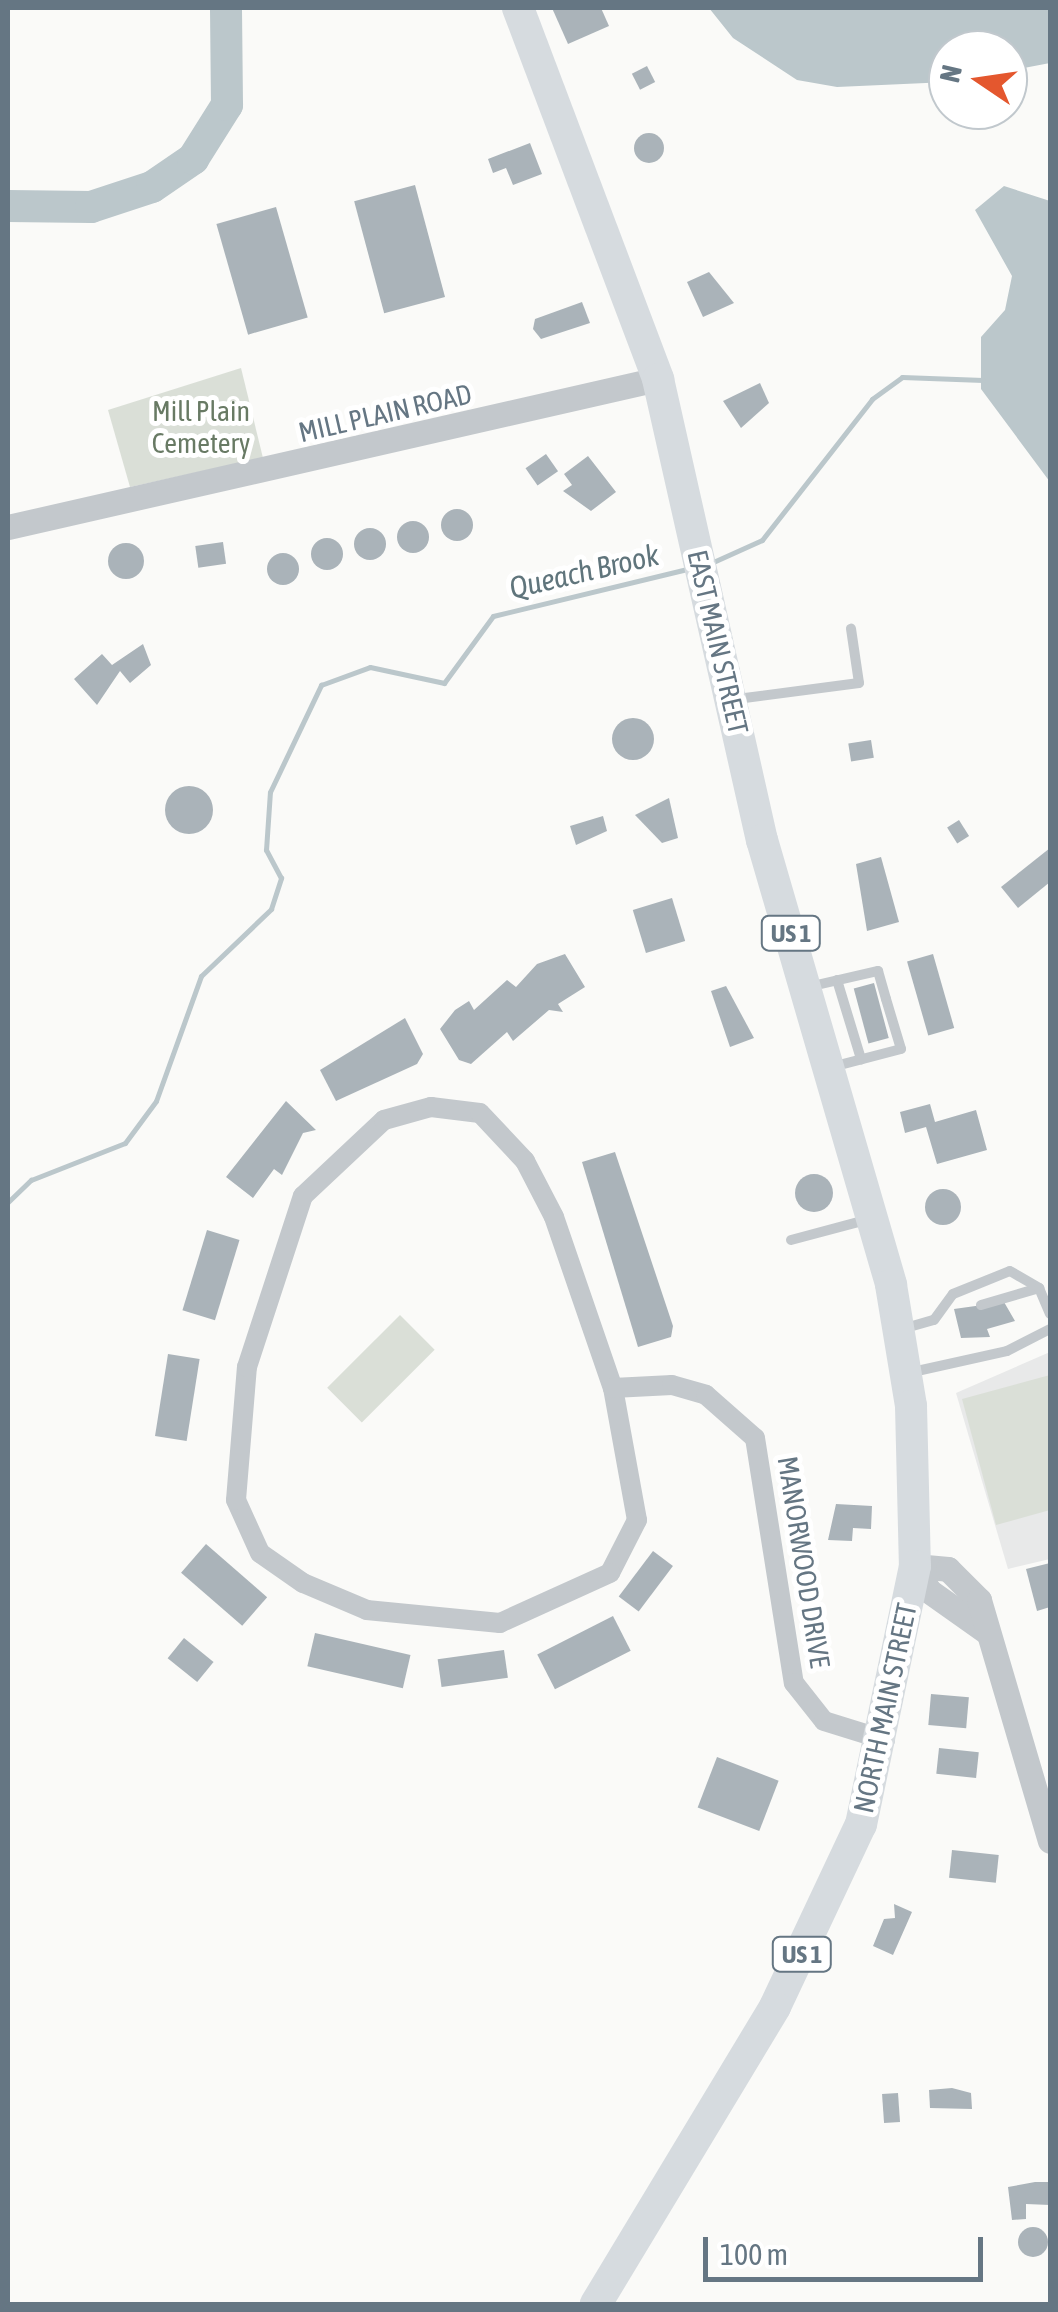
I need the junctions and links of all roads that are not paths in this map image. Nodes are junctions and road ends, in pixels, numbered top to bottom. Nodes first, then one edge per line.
1 (518, 8) edge
2 (658, 379) junction
3 (8, 527) edge
4 (851, 628) dead end
5 (731, 700) junction
6 (822, 984) junction
7 (859, 1006) dead end
8 (846, 1010) junction
9 (866, 1033) dead end
10 (854, 1036) junction
11 (846, 1063) junction
12 (872, 1218) junction
13 (791, 1240) dead end
14 (891, 1285) joint
15 (1039, 1288) junction
16 (981, 1304) dead end
17 (1050, 1314) edge
18 (1050, 1329) edge
19 (900, 1330) junction
20 (907, 1373) junction
21 (613, 1388) junction
22 (915, 1566) junction
23 (885, 1740) junction
24 (1050, 1841) edge
25 (596, 2304) edge

1 - 2 main road, EAST MAIN STREET / US 1
2 - 3 street, MILL PLAIN ROAD
2 - 5 main road, EAST MAIN STREET / US 1
4 - 5 lane
5 - 6 main road, EAST MAIN STREET / US 1
6 - 8 lane
6 - 11 main road, EAST MAIN STREET / US 1
6 - 11 lane
7 - 8 lane
8 - 10 lane
9 - 10 lane
10 - 11 lane
11 - 12 main road, EAST MAIN STREET / US 1
12 - 13 lane
12 - 14 main road, EAST MAIN STREET / US 1
14 - 19 main road, NORTH MAIN STREET / US 1
15 - 16 lane
15 - 17 lane
15 - 19 lane
18 - 20 lane
19 - 20 main road, NORTH MAIN STREET / US 1
20 - 22 main road, NORTH MAIN STREET / US 1
21 - 21 street
21 - 23 street, MANORWOOD DRIVE
22 - 23 main road, NORTH MAIN STREET / US 1
22 - 24 street
23 - 25 main road, NORTH MAIN STREET / US 1

